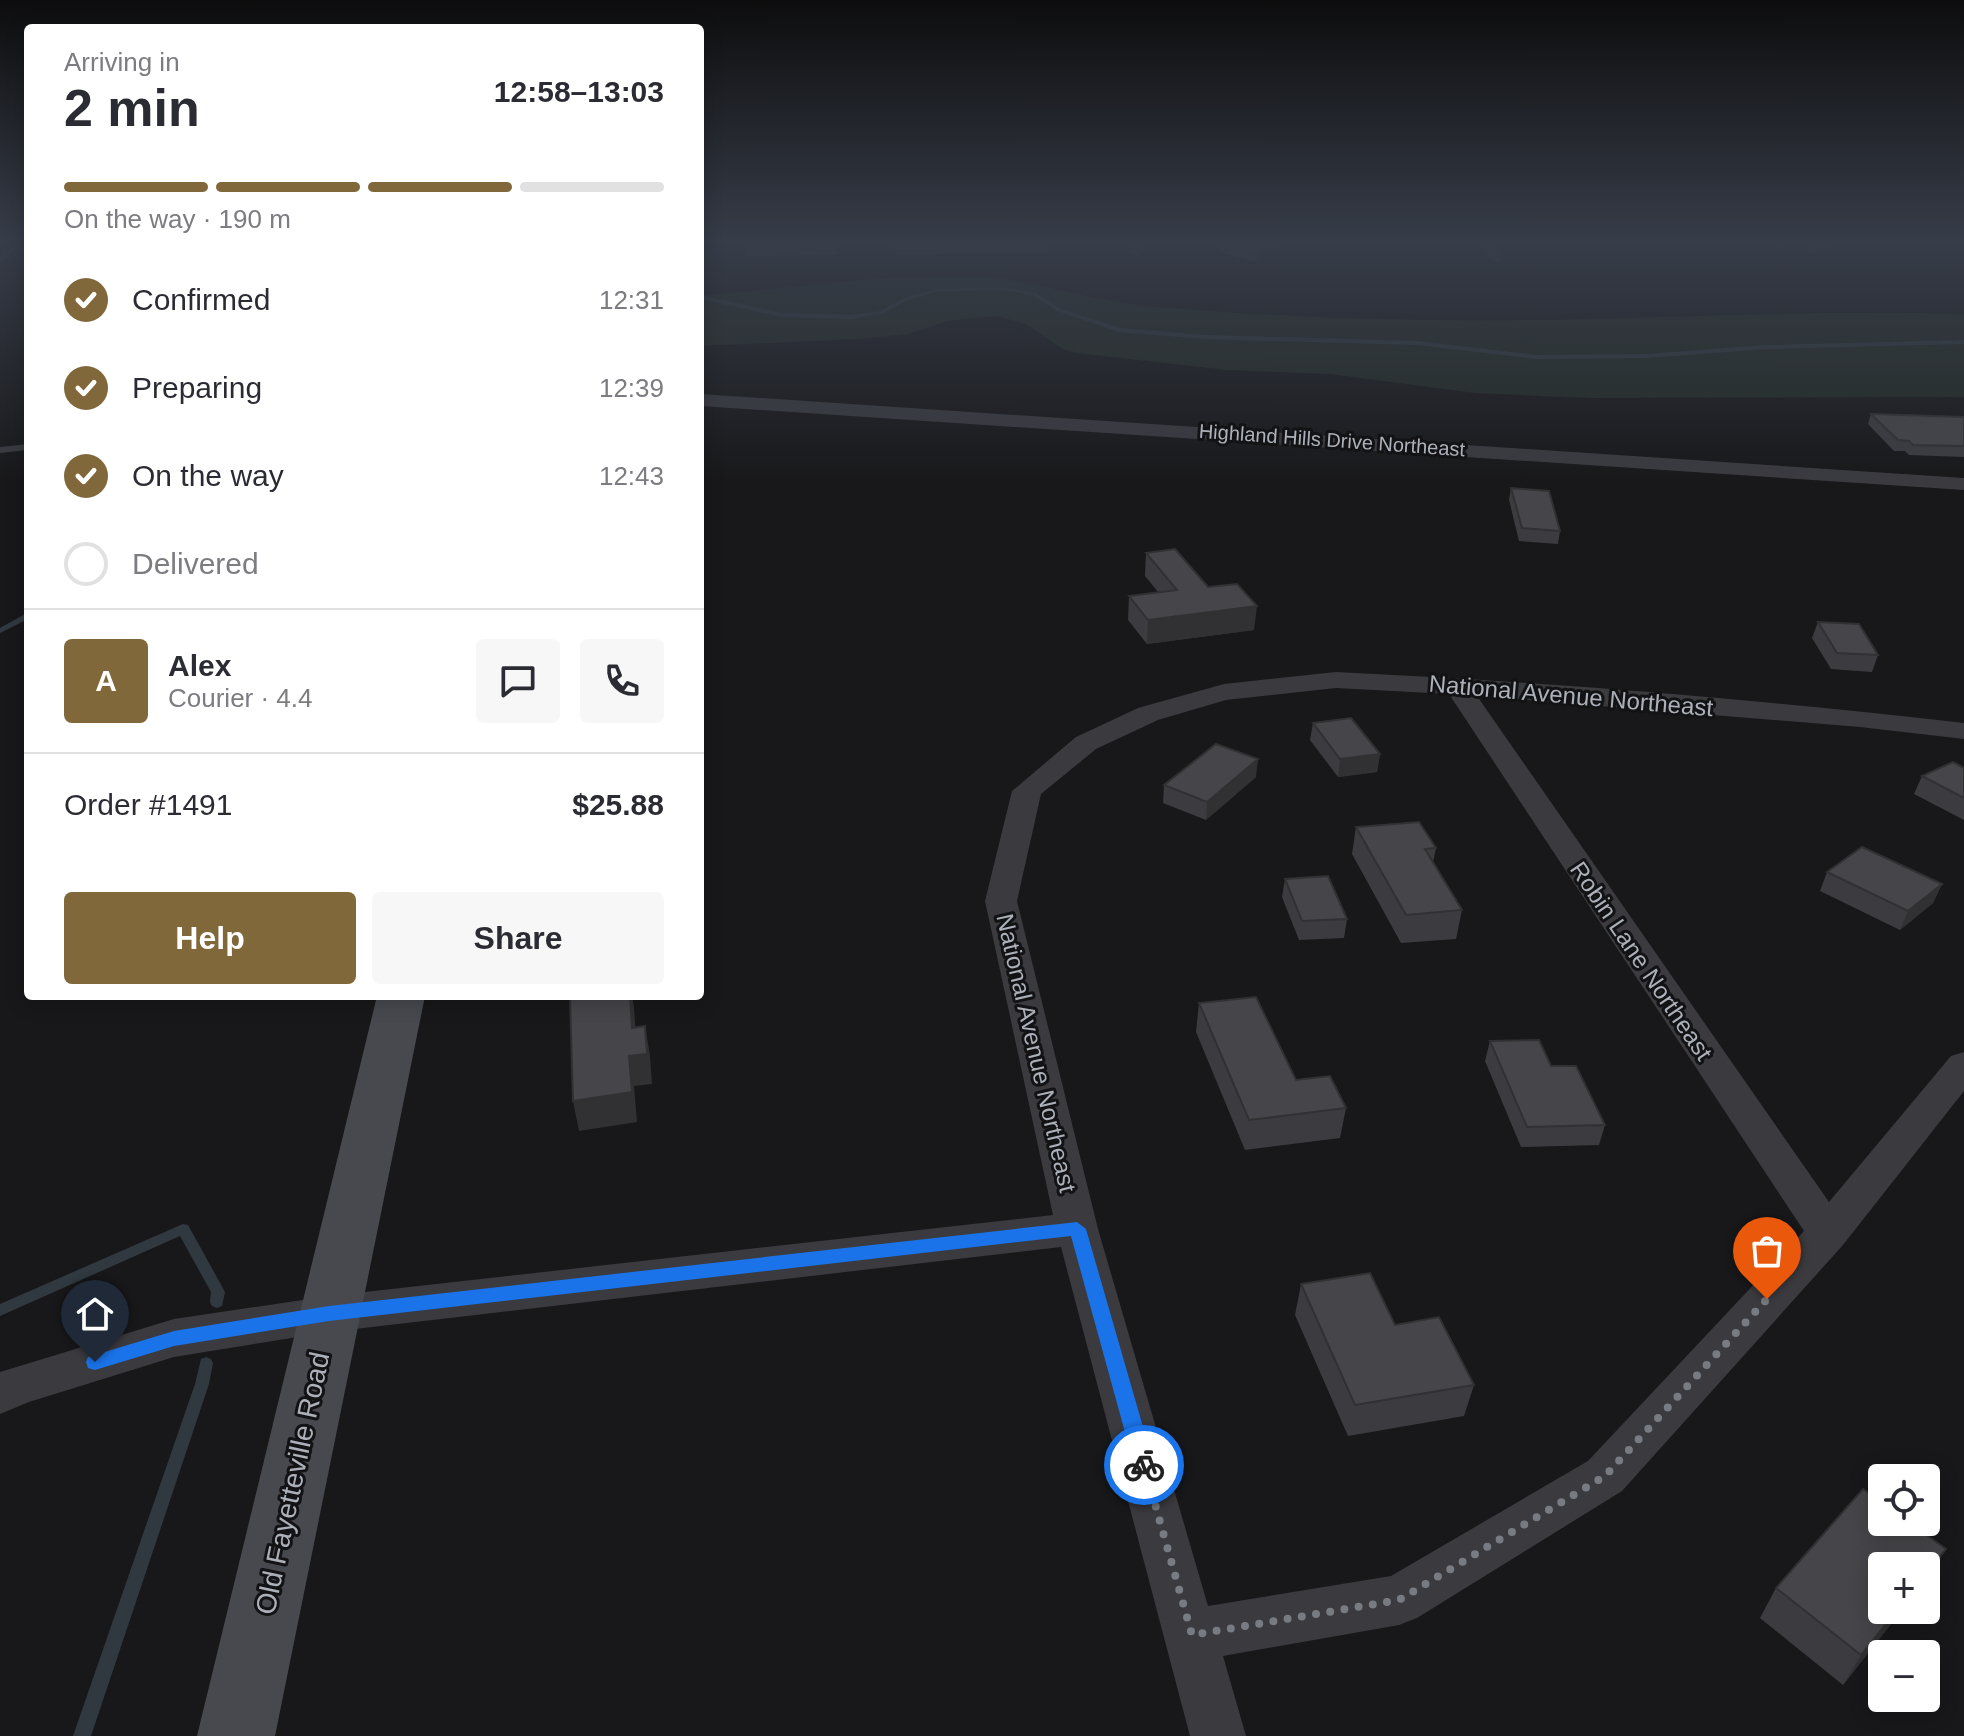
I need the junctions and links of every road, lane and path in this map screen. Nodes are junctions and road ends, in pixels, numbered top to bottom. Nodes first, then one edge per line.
1 (704, 400) edge
2 (24, 447) edge
3 (0, 450) edge
4 (1964, 484) edge
5 (1457, 686) junction
6 (1964, 731) edge
7 (400, 1000) edge
8 (1964, 1065) edge
9 (1077, 1229) junction
10 (1828, 1233) junction
11 (329, 1314) junction
12 (0, 1394) edge
13 (1192, 1635) junction
14 (236, 1736) edge
15 (1218, 1736) edge

1 - 4 street, Highland Hills Drive Northeast
2 - 3 lane
5 - 6 street, National Avenue Northeast
5 - 9 street, National Avenue Northeast
5 - 10 street, Robin Lane Northeast
7 - 11 street, Old Fayetteville Road
8 - 10 street
9 - 11 street
9 - 13 street, National Avenue Northeast
10 - 13 street
11 - 12 street
11 - 14 street, Old Fayetteville Road
13 - 15 street, National Avenue Northeast

